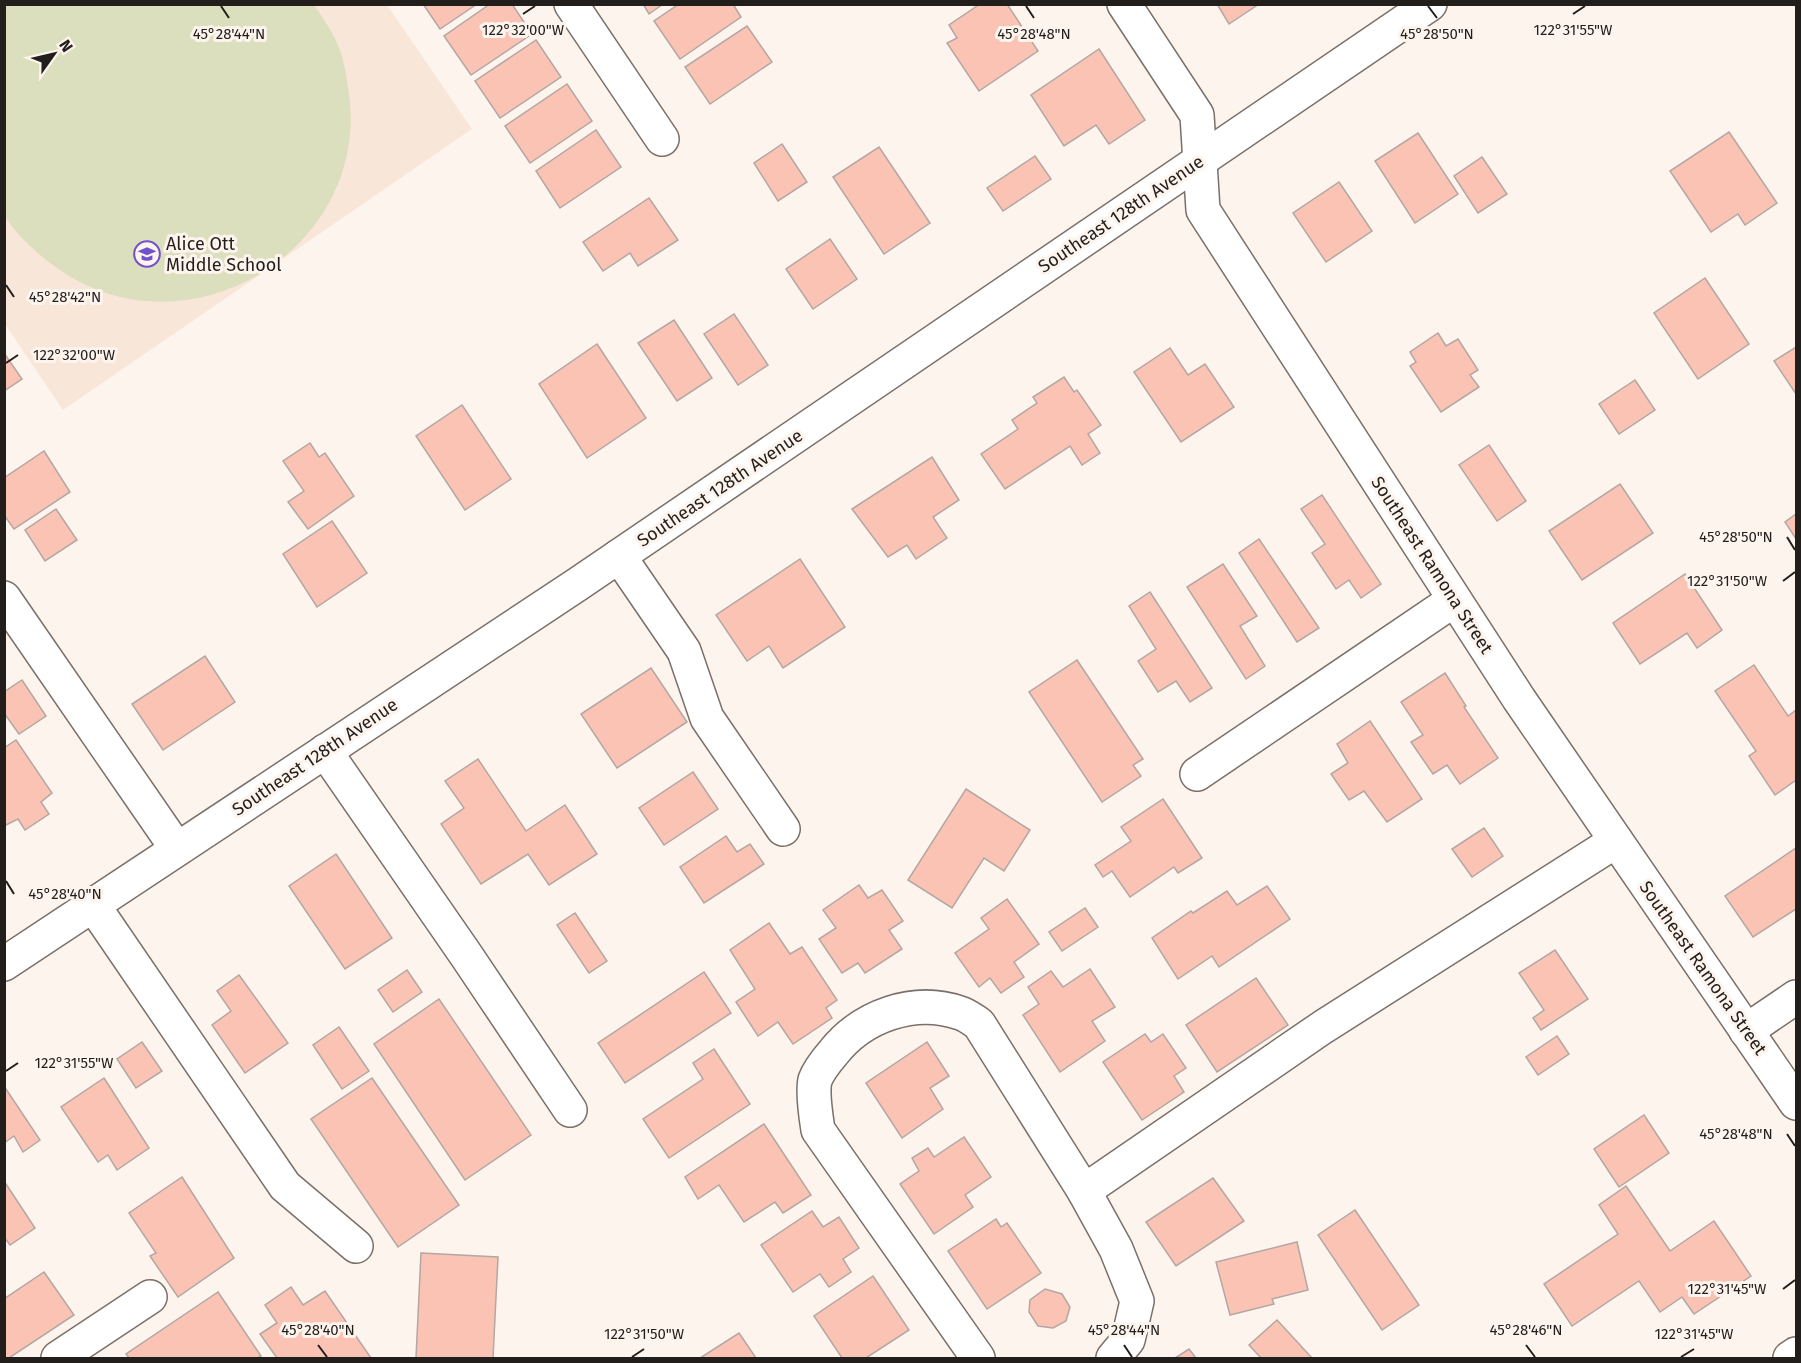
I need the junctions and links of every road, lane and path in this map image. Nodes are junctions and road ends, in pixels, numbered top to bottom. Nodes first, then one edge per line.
1 (571, 4) edge
2 (1124, 4) edge
3 (1430, 4) edge
4 (662, 139) dead end
5 (1200, 161) junction
6 (619, 556) junction
7 (4, 598) edge
8 (1454, 600) junction
9 (325, 751) junction
10 (1197, 774) dead end
11 (783, 829) dead end
12 (1616, 841) junction
13 (177, 849) junction
14 (93, 905) junction
15 (4, 964) edge
16 (1797, 997) edge
17 (1746, 1031) junction
18 (1797, 1103) edge
19 (570, 1110) dead end
20 (1084, 1191) junction
21 (356, 1246) dead end
22 (150, 1298) dead end
23 (1797, 1354) edge
24 (58, 1359) edge
25 (978, 1359) edge
26 (1113, 1359) edge
27 (1790, 1359) edge

1 - 4 street
2 - 5 street, Southeast Ramona Street
3 - 5 street, Southeast 128th Avenue
5 - 6 street, Southeast 128th Avenue
5 - 8 street, Southeast Ramona Street
6 - 9 street, Southeast 128th Avenue
6 - 11 street
7 - 13 street
8 - 10 street
8 - 12 street, Southeast Ramona Street
9 - 13 street, Southeast 128th Avenue
9 - 19 street
12 - 17 street, Southeast Ramona Street
12 - 20 street
13 - 14 street, Southeast 128th Avenue
14 - 15 street, Southeast 128th Avenue
14 - 21 street
16 - 17 street
17 - 18 street, Southeast Ramona Street
20 - 25 street
20 - 26 street
22 - 24 street
23 - 27 street

